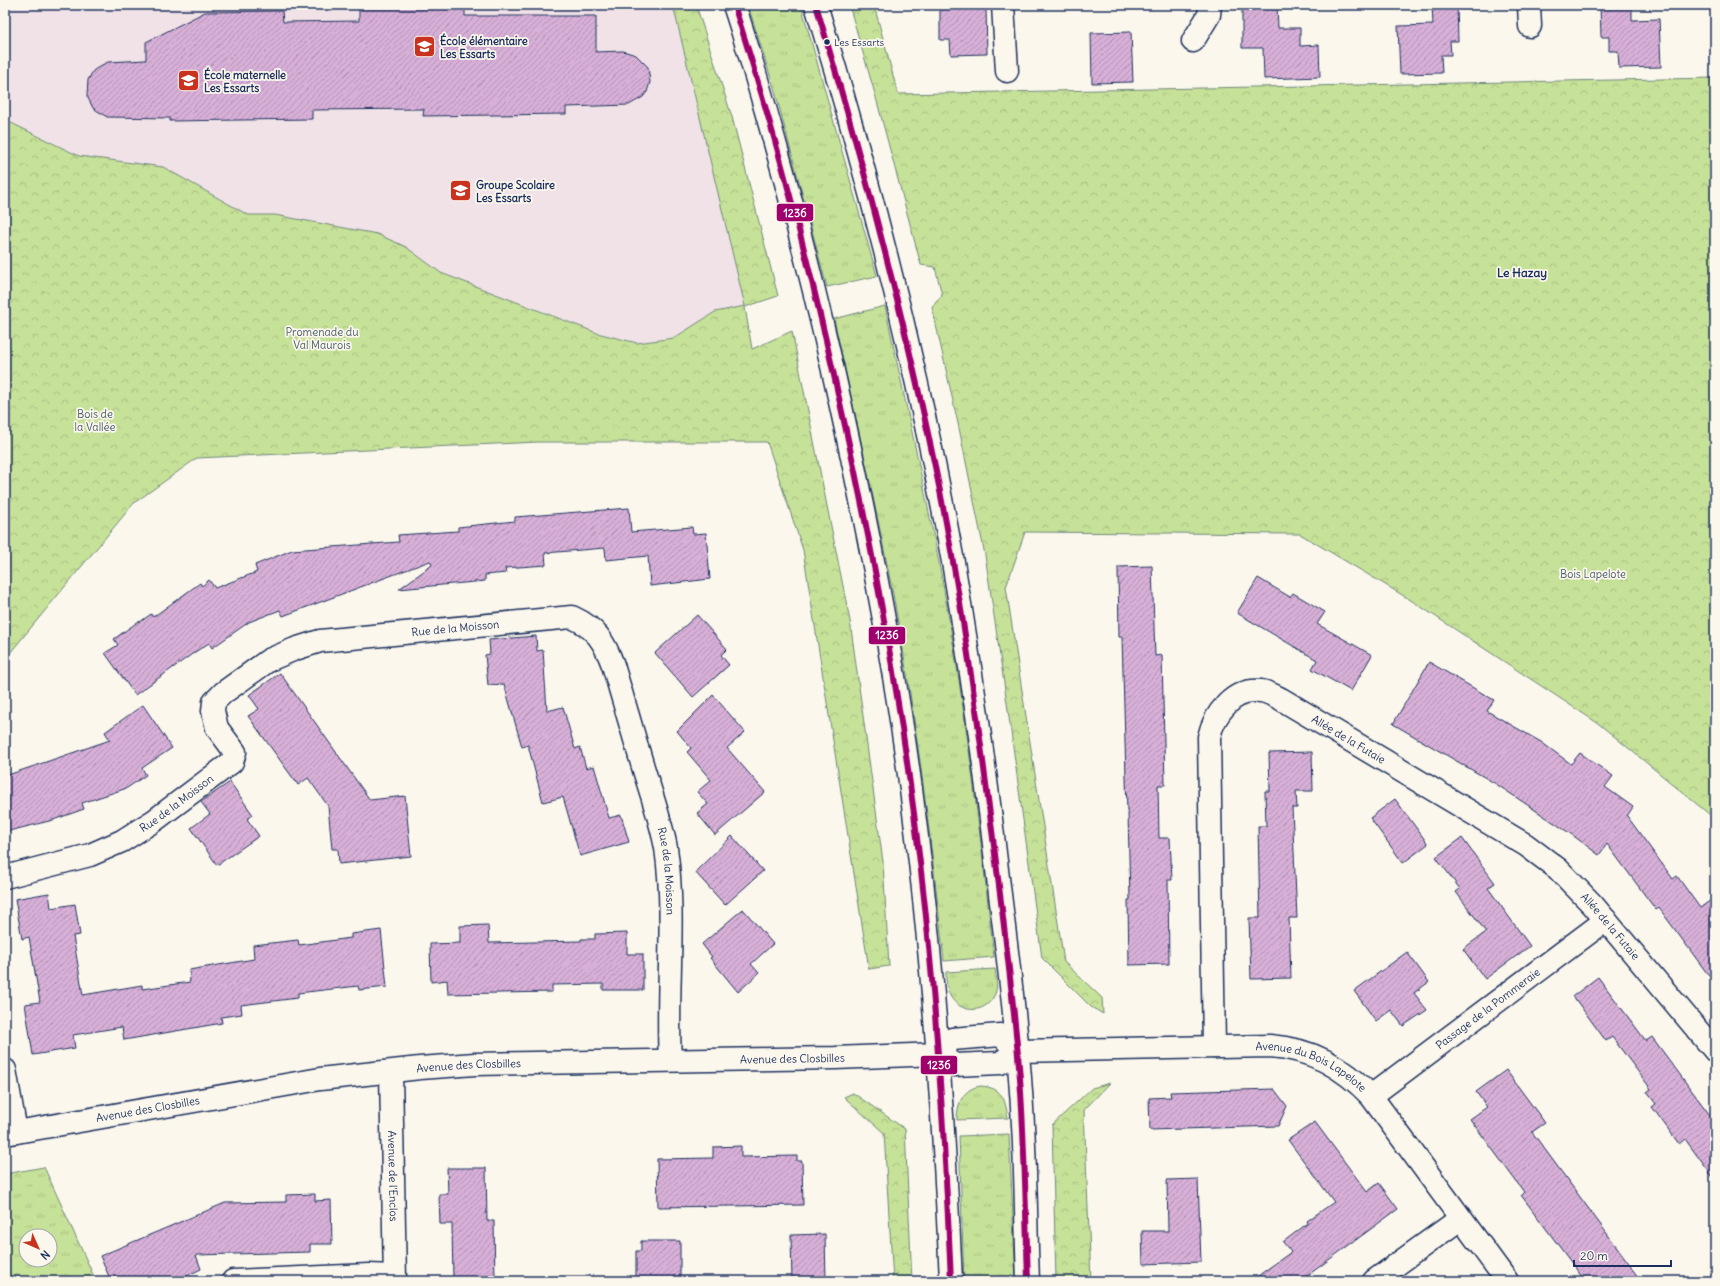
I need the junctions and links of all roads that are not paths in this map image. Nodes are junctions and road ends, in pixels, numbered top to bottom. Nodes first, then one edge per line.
1 (734, 5) edge
2 (816, 5) edge
3 (1004, 5) edge
4 (1210, 5) edge
5 (1193, 41) dead end
6 (1007, 71) dead end
7 (5, 877) edge
8 (1606, 920) junction
9 (1214, 1047) junction
10 (1017, 1050) junction
11 (1715, 1051) edge
12 (938, 1054) junction
13 (670, 1060) junction
14 (5, 1070) edge
15 (391, 1072) junction
16 (1371, 1096) junction
17 (11, 1133) edge
18 (1460, 1219) junction
19 (394, 1278) edge
20 (233, 1281) edge
21 (951, 1281) edge
22 (1028, 1281) edge
23 (1374, 1281) edge
24 (1507, 1281) edge

1 - 12 street
2 - 10 street
3 - 6 street
4 - 5 street
7 - 13 street, Rue de la Moisson
8 - 9 street, Allée de la Futaie
8 - 11 street, Allée de la Futaie
8 - 16 street, Passage de la Pommeraie
9 - 10 street, Avenue du Bois Lapelote
9 - 16 street, Avenue du Bois Lapelote
10 - 12 street
10 - 22 street
12 - 13 street, Avenue des Closbilles
12 - 21 street
13 - 15 street, Avenue des Closbilles
14 - 17 street
15 - 17 street, Avenue des Closbilles
15 - 19 street, Avenue de l'Enclos
16 - 18 street, Avenue du Bois Lapelote
18 - 23 street
18 - 24 street, Avenue du Bois Lapelote
19 - 20 street

